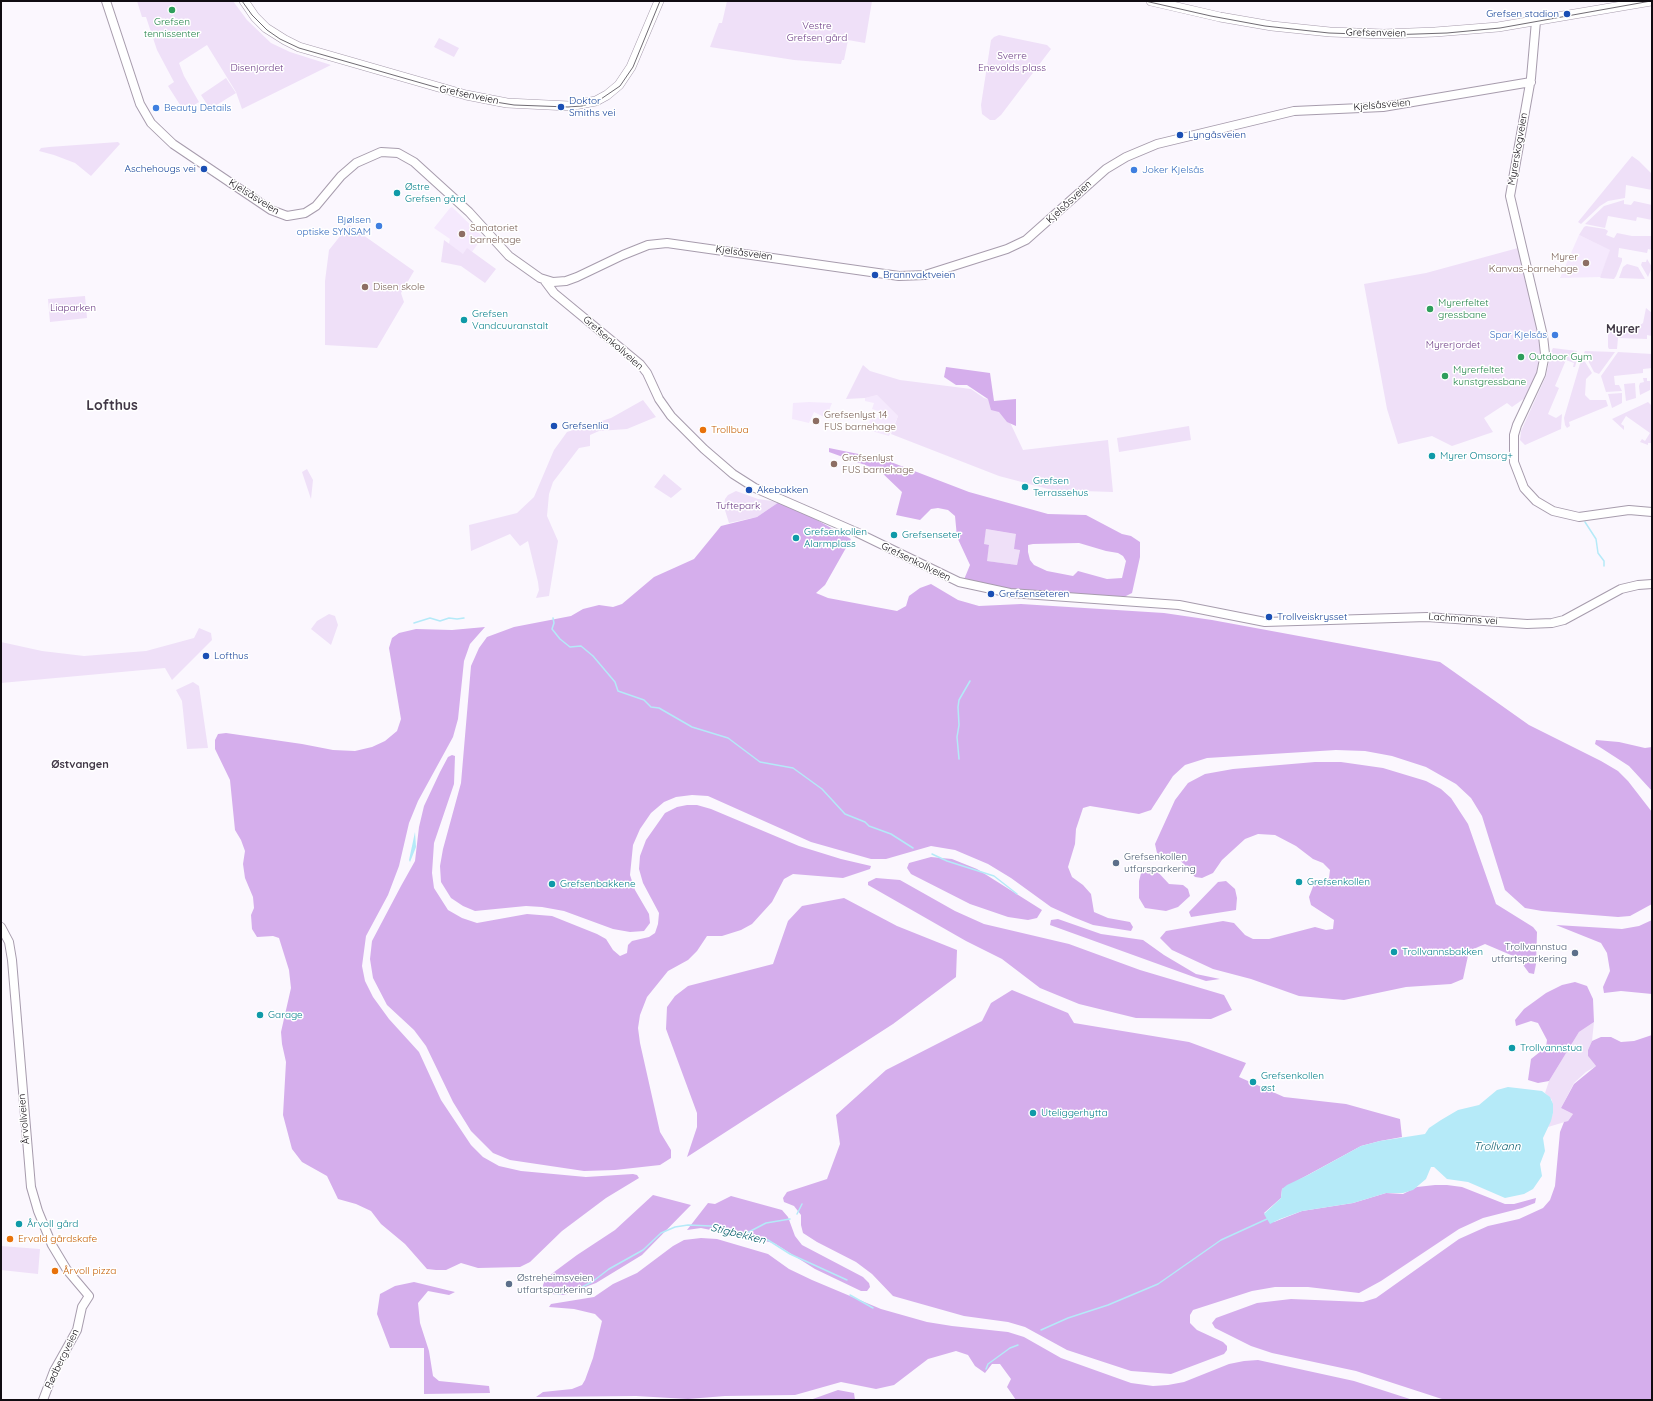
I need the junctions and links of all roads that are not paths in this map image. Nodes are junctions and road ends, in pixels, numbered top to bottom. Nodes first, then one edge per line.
1 (106, 1) edge
2 (244, 1) edge
3 (659, 1) edge
4 (1151, 1) edge
5 (1623, 1) edge
6 (1650, 1) edge
7 (1602, 9) junction
8 (1536, 21) junction
9 (1531, 82) junction
10 (545, 280) junction
11 (1652, 512) edge
12 (1652, 584) edge
13 (1265, 622) joint
14 (1, 927) edge
15 (89, 1296) joint
16 (43, 1400) edge

1 - 10 street, Kjelsåsveien
2 - 3 main road, Grefsenveien
4 - 8 main road, Grefsenveien
5 - 7 main road, Grefsenveien
6 - 7 main road, Grefsenveien
7 - 8 main road, Grefsenveien
8 - 9 street, Myrerskogveien
9 - 10 street, Kjelsåsveien
9 - 11 street, Myrerskogveien
10 - 13 street, Grefsenkollveien
12 - 13 street, Lachmanns vei
14 - 15 street, Årvollveien
15 - 16 street, Rødbergveien

